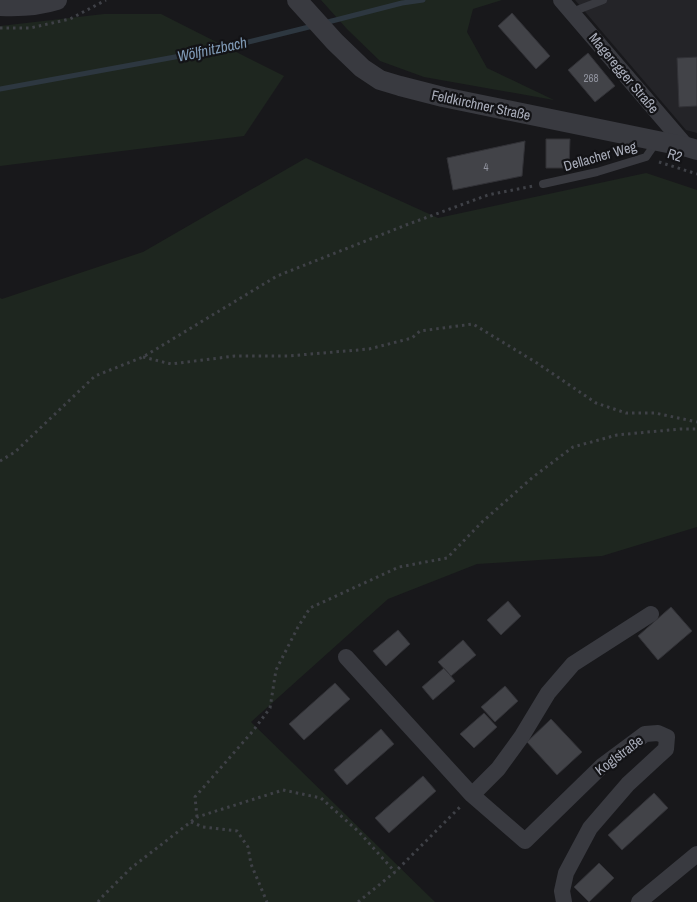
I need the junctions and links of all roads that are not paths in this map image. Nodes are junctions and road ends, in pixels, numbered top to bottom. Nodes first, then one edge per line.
1 (56, 0) edge
2 (296, 0) edge
3 (603, 0) edge
4 (0, 6) edge
5 (567, 6) edge
6 (651, 149) junction
7 (692, 149) edge
8 (544, 184) road end
9 (651, 614) dead end
10 (346, 657) dead end
11 (472, 795) junction
12 (697, 854) edge
13 (564, 902) edge
14 (639, 902) edge

1 - 4 street
2 - 6 street, Feldkirchner Straße
3 - 5 lane
5 - 7 street, Mageregger Straße
6 - 7 street, Feldkirchner Straße
6 - 8 lane, Dellacher Weg
9 - 11 street
10 - 11 street, Koglstraße
11 - 13 street, Koglstraße
12 - 14 street

